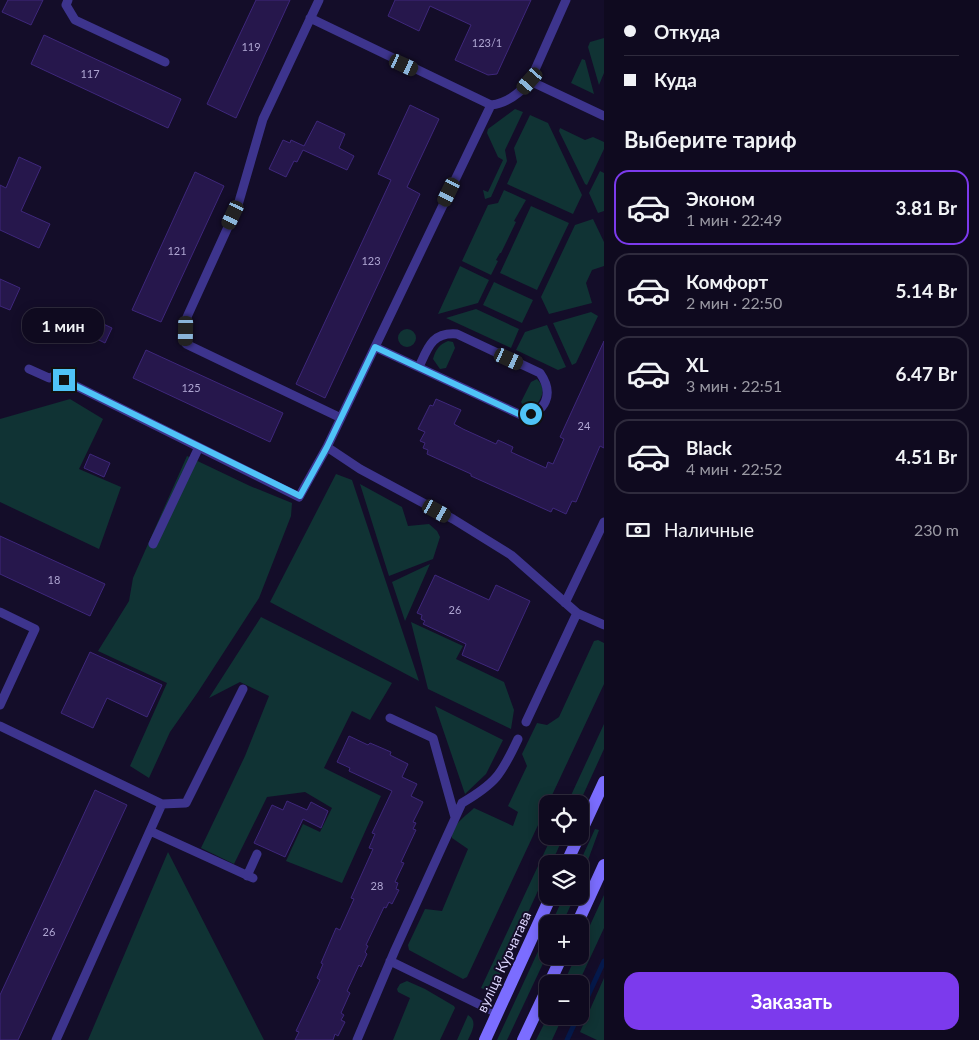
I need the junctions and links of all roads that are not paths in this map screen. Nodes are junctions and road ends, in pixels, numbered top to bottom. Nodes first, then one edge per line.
1 (68, 0) edge
2 (318, 0) edge
3 (566, 0) edge
4 (310, 18) junction
5 (165, 62) dead end
6 (530, 81) junction
7 (491, 105) junction
8 (604, 116) edge
9 (375, 347) junction
10 (419, 367) junction
11 (28, 369) dead end
12 (341, 418) junction
13 (199, 447) junction
14 (327, 447) junction
15 (604, 522) edge
16 (153, 544) dead end
17 (565, 603) junction
18 (0, 612) edge
19 (577, 613) junction
20 (604, 625) edge
21 (243, 690) dead end
22 (0, 705) edge
23 (390, 718) dead end
24 (526, 722) dead end
25 (0, 726) edge
26 (518, 739) dead end
27 (604, 782) edge
28 (162, 804) junction
29 (589, 815) edge
30 (455, 817) junction
31 (150, 831) junction
32 (257, 854) dead end
33 (604, 865) edge
34 (547, 905) edge
35 (581, 915) edge
36 (390, 961) junction
37 (539, 1005) edge
38 (497, 1014) junction
39 (56, 1040) edge
40 (357, 1040) edge
41 (485, 1040) edge
42 (523, 1040) edge

1 - 5 lane
2 - 4 lane
3 - 6 lane
4 - 7 lane
4 - 12 lane
6 - 7 lane
6 - 8 lane
7 - 9 lane
9 - 10 lane
9 - 12 lane
10 - 10 lane
11 - 13 lane
12 - 14 lane
13 - 14 lane
13 - 16 lane
14 - 17 lane
15 - 17 lane
17 - 19 lane
18 - 22 lane
19 - 20 lane
19 - 24 lane
21 - 28 lane
23 - 30 lane
25 - 28 lane
26 - 30 lane
27 - 29 main road
28 - 31 lane
30 - 36 lane
31 - 32 lane
31 - 39 lane
33 - 35 main road
34 - 38 main road, вуліца Курчатава
36 - 38 lane
36 - 40 lane
37 - 42 main road
38 - 41 main road, вуліца Курчатава

